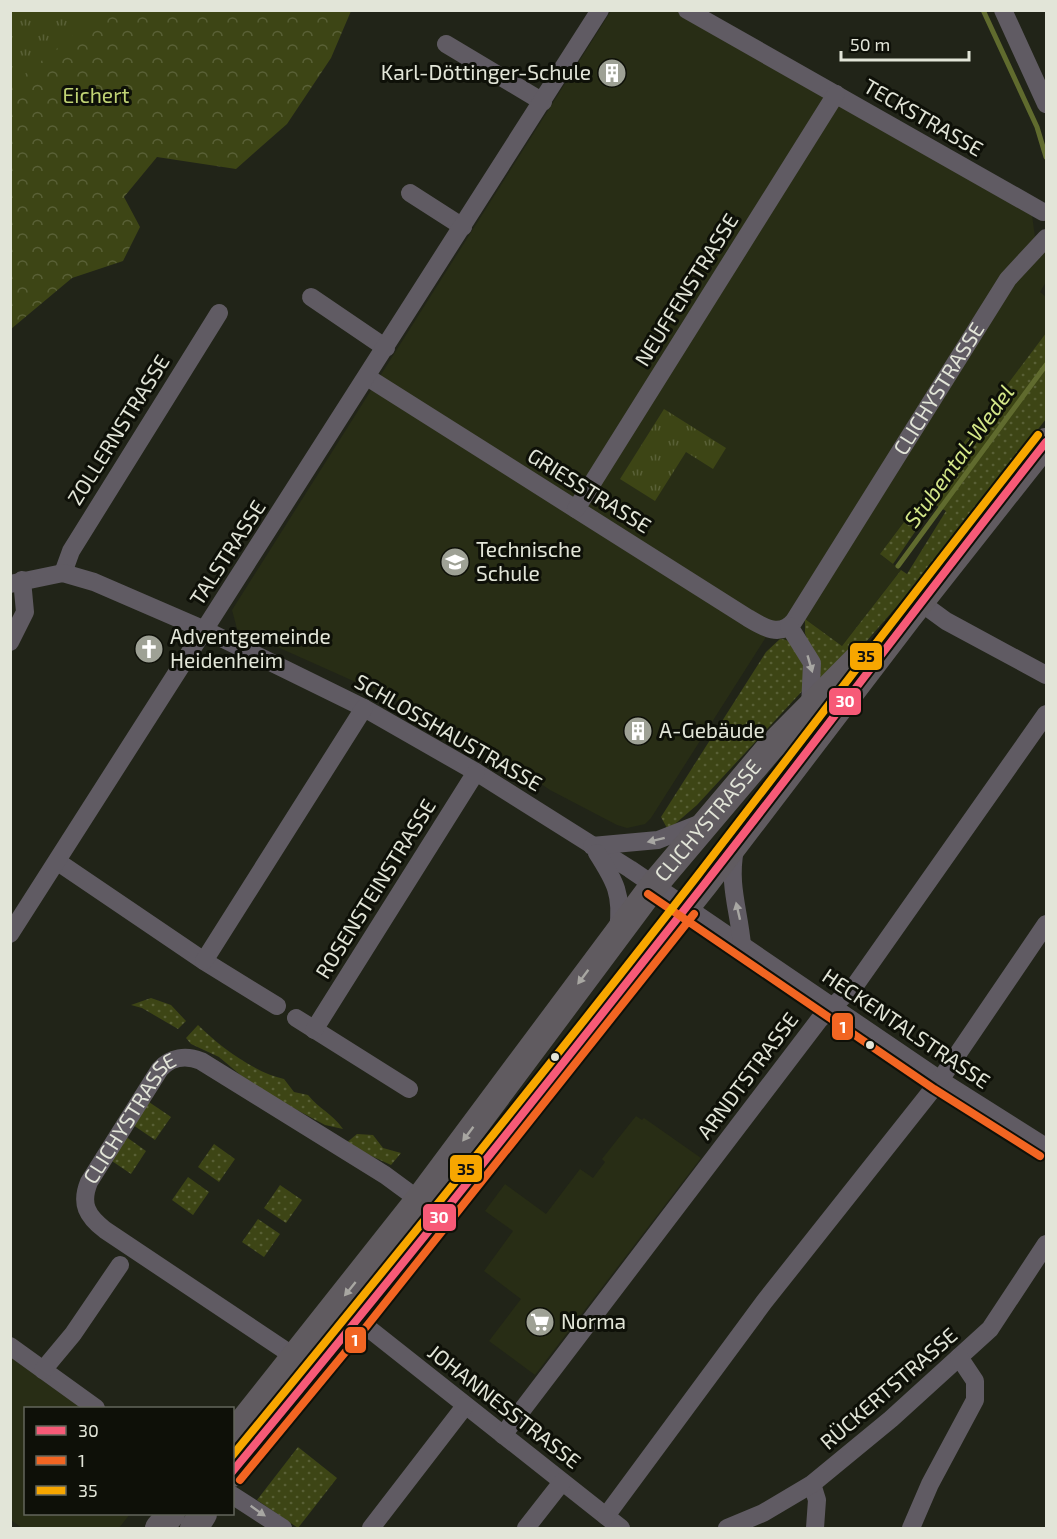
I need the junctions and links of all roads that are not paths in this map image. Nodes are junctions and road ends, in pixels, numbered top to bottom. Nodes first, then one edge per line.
1 (600, 10) edge
2 (687, 10) edge
3 (1003, 10) edge
4 (446, 44) dead end
5 (836, 94) junction
6 (543, 102) junction
7 (1047, 104) edge
8 (410, 193) dead end
9 (1045, 209) edge
10 (464, 227) junction
11 (1047, 237) edge
12 (310, 297) dead end
13 (219, 313) dead end
14 (386, 348) junction
15 (367, 377) junction
16 (1047, 442) edge
17 (576, 509) junction
18 (63, 573) junction
19 (16, 582) edge
20 (914, 610) junction
21 (789, 626) junction
22 (205, 630) junction
23 (10, 642) edge
24 (1047, 675) edge
25 (810, 707) junction
26 (364, 708) junction
27 (1047, 714) edge
28 (476, 772) junction
29 (710, 818) junction
30 (736, 845) junction
31 (592, 846) junction
32 (58, 862) junction
33 (654, 885) junction
34 (686, 907) junction
35 (1047, 924) edge
36 (618, 930) junction
37 (10, 934) edge
38 (742, 945) junction
39 (204, 961) junction
40 (277, 1006) dead end
41 (831, 1006) junction
42 (296, 1018) dead end
43 (314, 1030) junction
44 (940, 1080) junction
45 (409, 1089) dead end
46 (1047, 1147) edge
47 (418, 1200) junction
48 (1047, 1245) edge
49 (120, 1265) dead end
50 (358, 1320) junction
51 (10, 1346) edge
52 (295, 1357) junction
53 (959, 1357) junction
54 (43, 1370) junction
55 (465, 1406) junction
56 (95, 1407) edge
57 (234, 1433) edge
58 (503, 1435) junction
59 (234, 1471) edge
60 (562, 1482) junction
61 (812, 1484) junction
62 (234, 1496) edge
63 (170, 1515) edge
64 (202, 1515) edge
65 (606, 1516) junction
66 (159, 1528) edge
67 (194, 1528) edge
68 (283, 1528) edge
69 (371, 1528) edge
70 (526, 1528) edge
71 (621, 1528) edge
72 (727, 1528) edge
73 (815, 1528) edge
74 (911, 1528) edge

1 - 6 street, TALSTRASSE
2 - 5 street, TECKSTRASSE
3 - 7 street
4 - 6 street
5 - 9 street, TECKSTRASSE
5 - 17 street, NEUFFENSTRASSE
6 - 10 street, TALSTRASSE
8 - 10 street
9 - 11 street, TECKSTRASSE
10 - 14 street, TALSTRASSE
11 - 21 street, CLICHYSTRASSE
12 - 14 street
13 - 18 street, ZOLLERNSTRASSE
14 - 15 street, TALSTRASSE
15 - 17 street, GRIESSTRASSE
15 - 22 street, TALSTRASSE
16 - 20 main road
17 - 21 street, GRIESSTRASSE
18 - 19 street, SCHLOSSHAUSTRASSE
18 - 22 street, SCHLOSSHAUSTRASSE
19 - 23 street
20 - 24 street
20 - 25 main road, CLICHYSTRASSE
20 - 30 main road
21 -> 25 street
22 - 26 street, SCHLOSSHAUSTRASSE
22 - 32 street, TALSTRASSE
25 - 29 main road, CLICHYSTRASSE
26 - 28 street, SCHLOSSHAUSTRASSE
26 - 39 street
27 - 41 street, ARNDTSTRASSE
28 - 31 street, SCHLOSSHAUSTRASSE
28 - 43 street, ROSENSTEINSTRASSE
29 -> 31 street
29 - 33 main road, CLICHYSTRASSE
30 - 34 main road
38 -> 30 street
31 - 33 street, SCHLOSSHAUSTRASSE
31 - 36 street, SCHLOSSHAUSTRASSE
32 - 37 street, TALSTRASSE
32 - 39 street
33 - 34 street, SCHLOSSHAUSTRASSE
33 - 36 main road, CLICHYSTRASSE
34 - 38 street, HECKENTALSTRASSE
34 - 50 main road
35 - 44 street
36 -> 47 main road, CLICHYSTRASSE
38 - 41 street, HECKENTALSTRASSE
39 - 40 street
41 - 44 street, HECKENTALSTRASSE
41 - 58 street, ARNDTSTRASSE
42 - 43 street
43 - 45 street
44 - 46 street, HECKENTALSTRASSE
44 - 65 street
47 -> 52 main road, CLICHYSTRASSE
47 - 52 street, CLICHYSTRASSE
48 - 53 street, RÜCKERTSTRASSE
49 - 54 street
50 - 55 street, JOHANNESSTRASSE
50 - 59 main road
51 - 54 street
52 - 57 main road, CLICHYSTRASSE
53 - 61 street, RÜCKERTSTRASSE
53 - 74 street
54 - 56 street
55 - 58 street, JOHANNESSTRASSE
55 - 69 street
58 - 60 street, JOHANNESSTRASSE
60 - 65 street, JOHANNESSTRASSE
60 - 70 street
61 - 72 street, RÜCKERTSTRASSE
61 - 73 street
62 -> 68 street
63 - 66 main road
64 - 67 main road
65 - 71 street, JOHANNESSTRASSE

